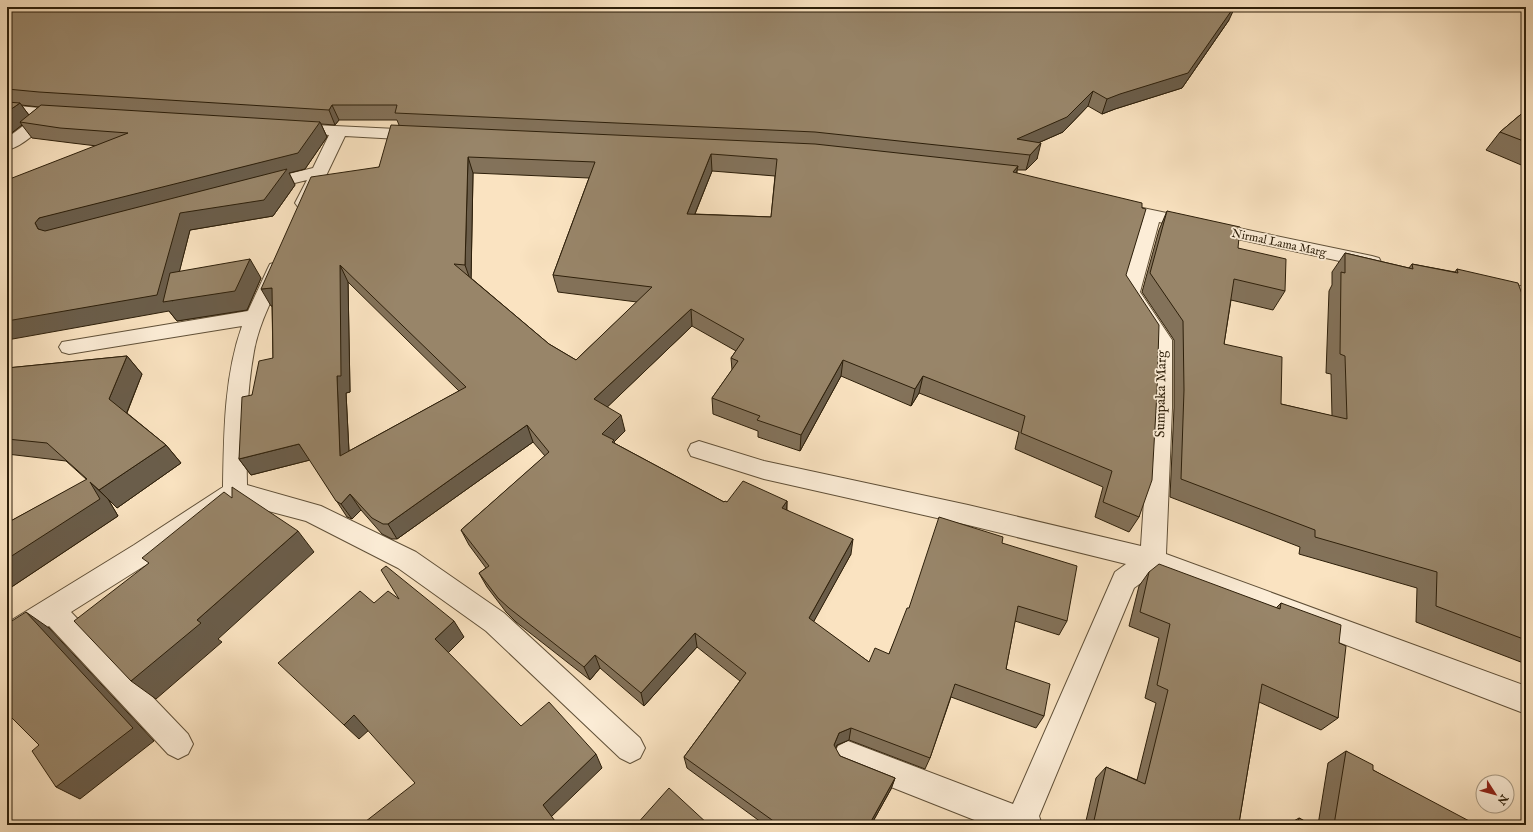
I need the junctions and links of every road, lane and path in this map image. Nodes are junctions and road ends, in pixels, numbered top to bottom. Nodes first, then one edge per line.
1 (7, 110) edge
2 (49, 114) junction
3 (75, 115) edge
4 (276, 128) edge
5 (339, 132) junction
6 (434, 136) edge
7 (7, 145) edge
8 (318, 172) junction
9 (247, 190) edge
10 (1100, 204) edge
11 (1152, 216) junction
12 (296, 223) edge
13 (283, 252) edge
14 (1386, 265) edge
15 (1479, 284) edge
16 (1526, 294) edge
17 (255, 317) junction
18 (69, 347) dead end
19 (699, 450) dead end
20 (235, 492) junction
21 (1153, 560) junction
22 (52, 611) junction
23 (7, 638) edge
24 (1526, 700) edge
25 (178, 744) dead end
26 (630, 748) dead end
27 (848, 756) dead end
28 (1024, 823) edge

1 - 2 street
2 - 3 street
2 - 7 street
4 - 5 street
5 - 6 street
5 - 8 street
8 - 9 street
8 - 12 street
10 - 11 street, Nirmal Lama Marg
11 - 14 street, Nirmal Lama Marg
11 - 21 street, Sumpaka Marg
13 - 17 street
15 - 16 street
17 - 18 street
17 - 20 street
19 - 21 street
20 - 22 street
20 - 26 street
21 - 24 street
21 - 28 street
22 - 23 street
22 - 25 street
27 - 28 street

